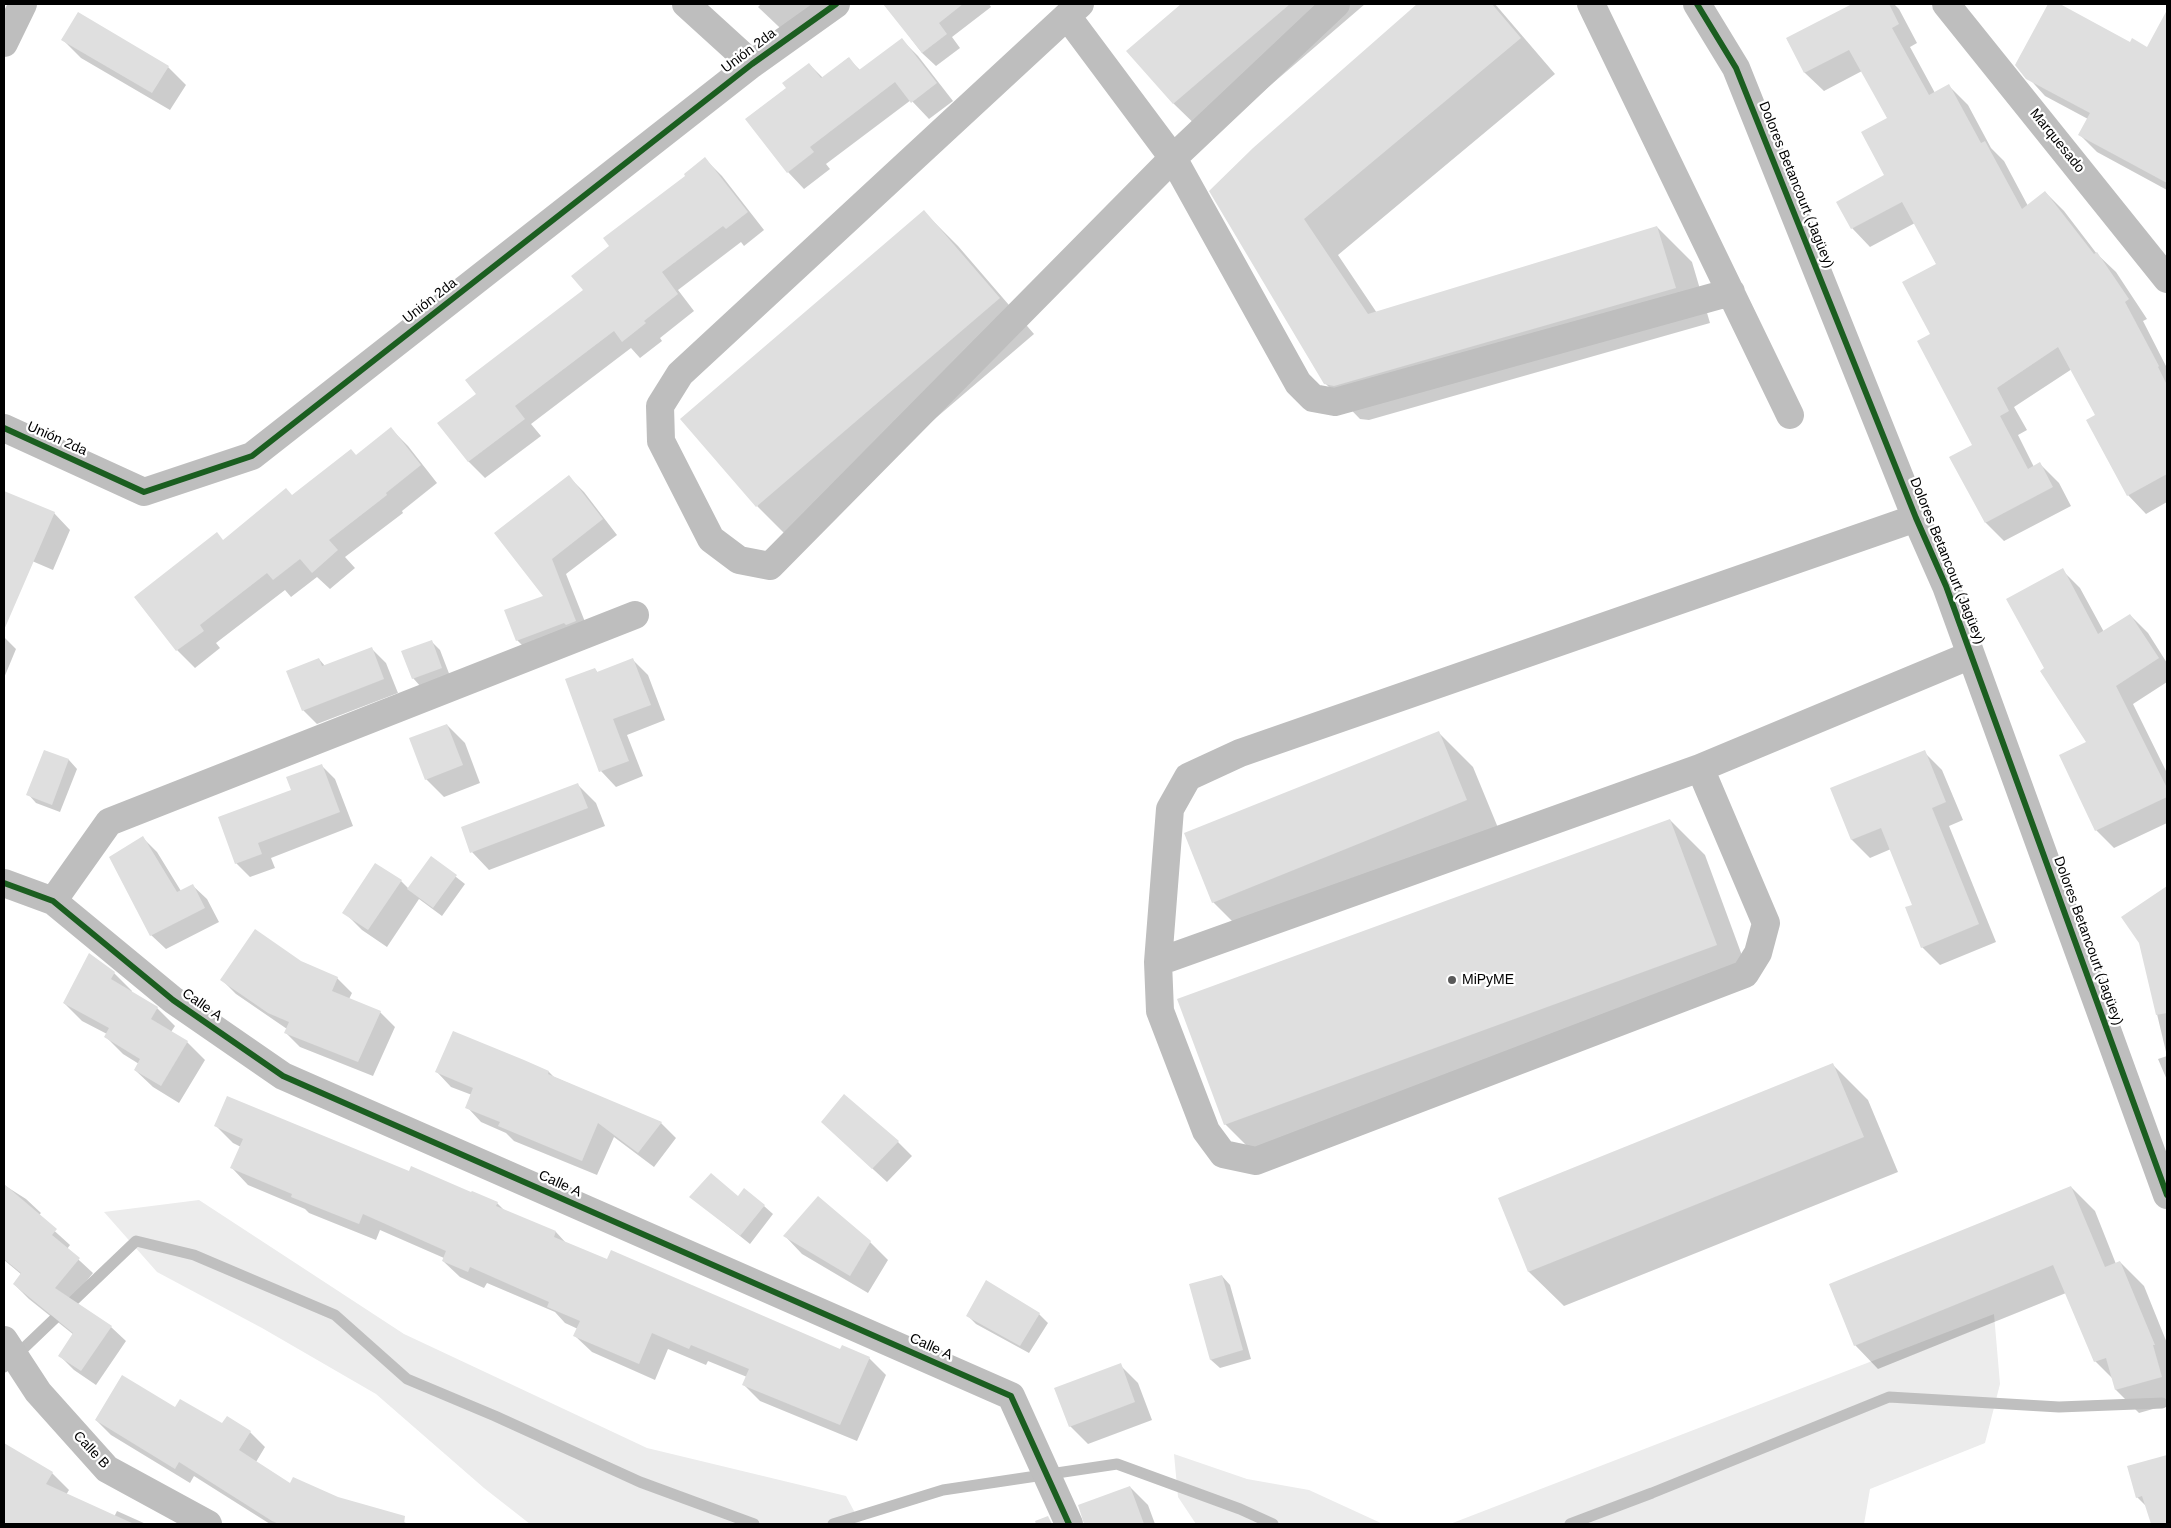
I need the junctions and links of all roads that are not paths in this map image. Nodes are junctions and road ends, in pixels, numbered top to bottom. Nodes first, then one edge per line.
1 (23, 4) edge
2 (686, 4) edge
3 (836, 4) edge
4 (1336, 4) edge
5 (1591, 4) edge
6 (1697, 4) edge
7 (1946, 4) edge
8 (1073, 10) edge
9 (4, 43) edge
10 (752, 64) junction
11 (1173, 158) junction
12 (2165, 271) edge
13 (1731, 292) junction
14 (1790, 415) dead end
15 (4, 428) edge
16 (1916, 518) junction
17 (634, 615) dead end
18 (1971, 655) junction
19 (1700, 768) junction
20 (4, 882) edge
21 (53, 901) junction
22 (1158, 962) junction
23 (2167, 1196) edge
24 (4, 1340) edge
25 (1063, 1513) edge
26 (208, 1524) edge

1 - 9 street
2 - 10 street
3 - 10 street, Unión 2da
4 - 11 street
5 - 13 street
6 - 16 street, Dolores Betancourt (Jagüey)
7 - 12 street, Marquesado
8 - 11 street
8 - 11 street
10 - 15 street, Unión 2da
11 - 13 street
13 - 14 street
16 - 18 street, Dolores Betancourt (Jagüey)
16 - 22 street
17 - 21 street
18 - 19 street
18 - 23 street, Dolores Betancourt (Jagüey)
19 - 22 street
19 - 22 street
20 - 21 street, Calle A
21 - 25 street, Calle A
24 - 26 street, Calle B

